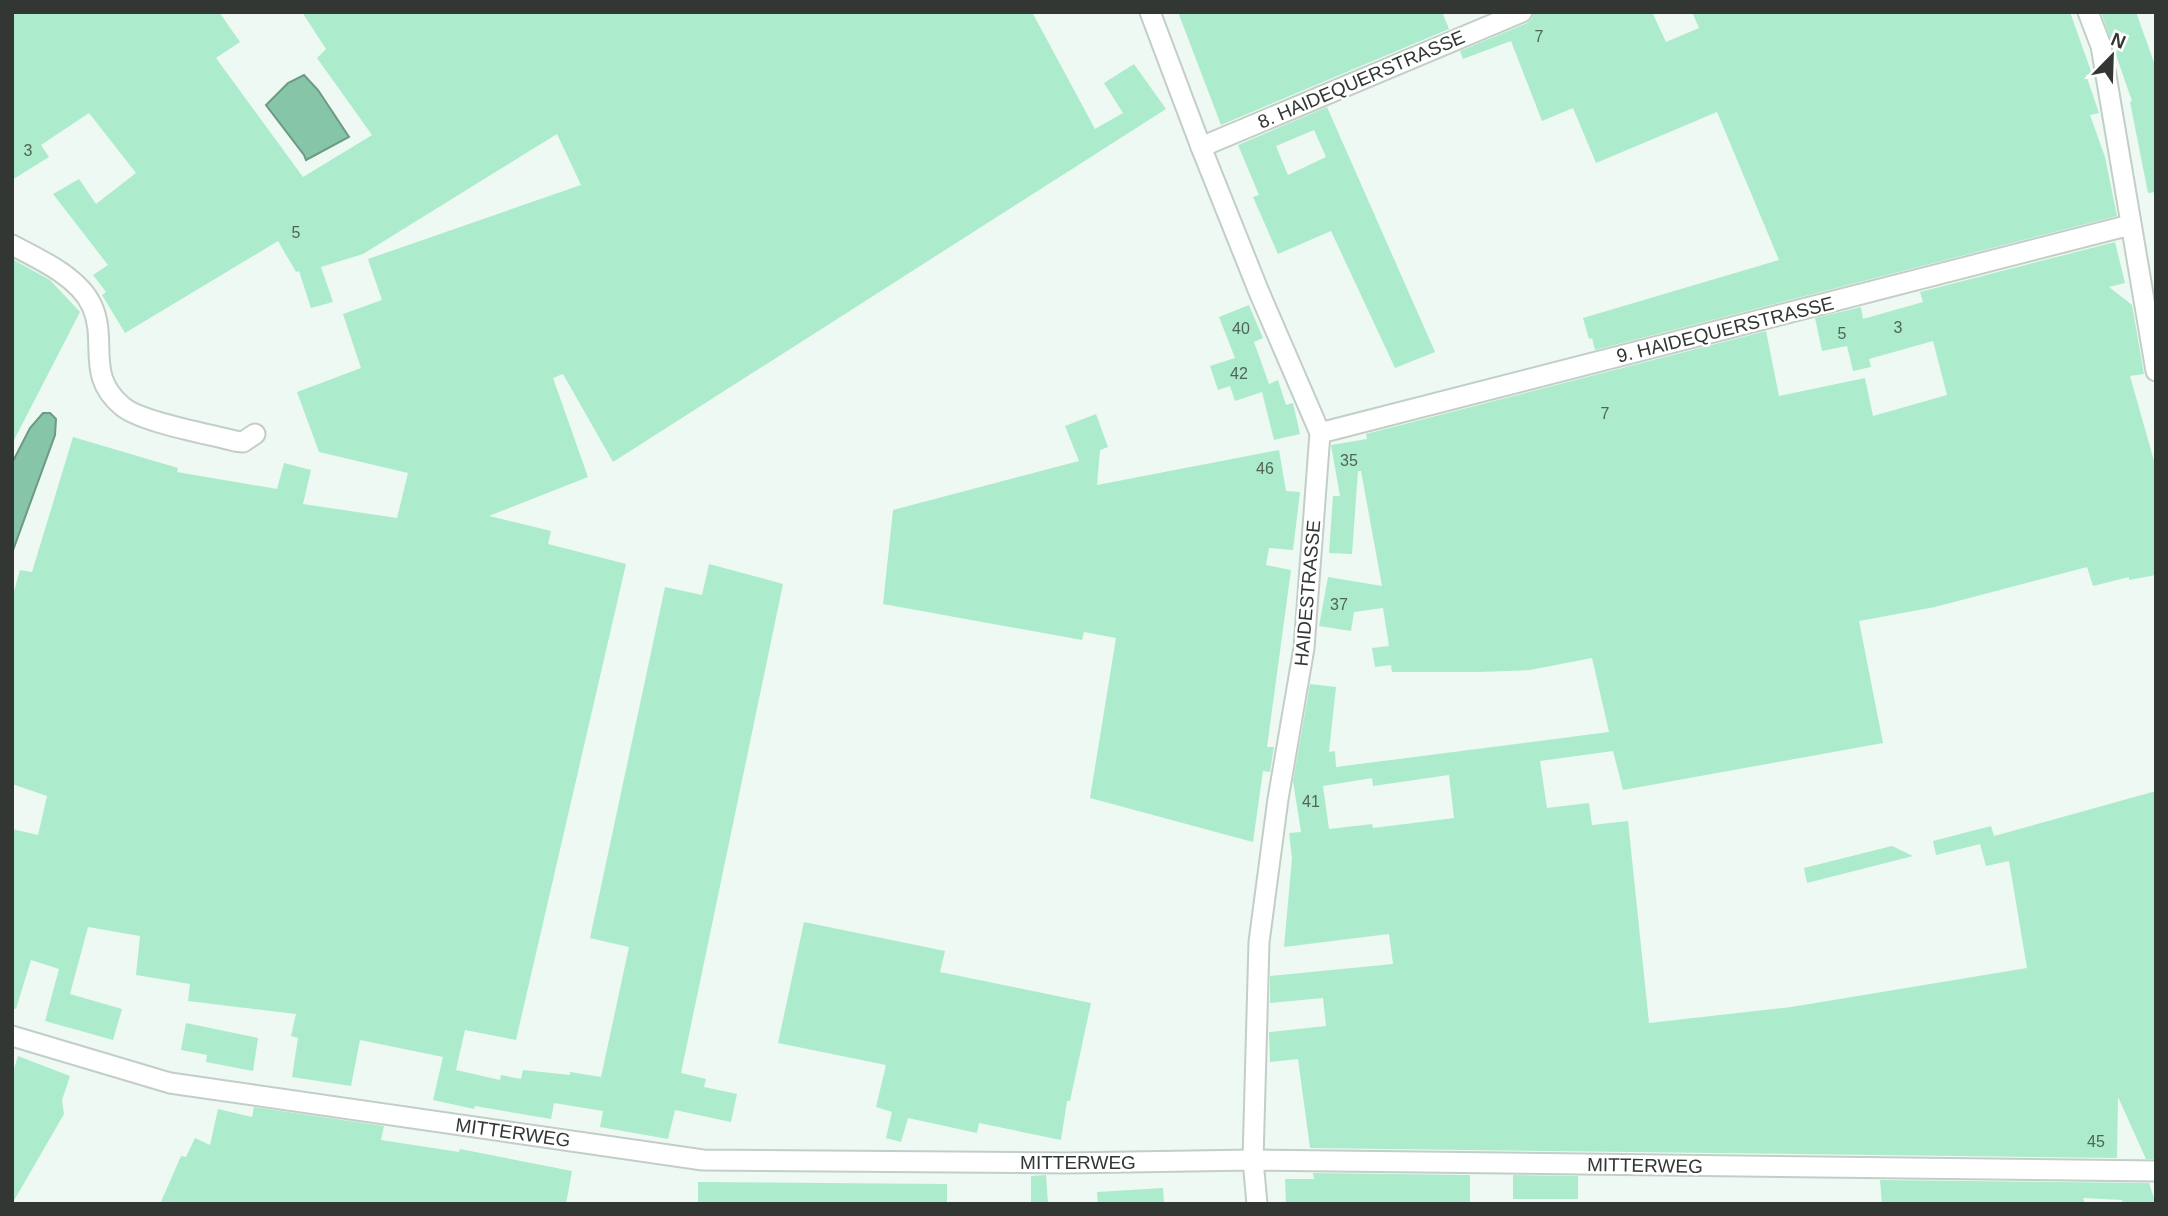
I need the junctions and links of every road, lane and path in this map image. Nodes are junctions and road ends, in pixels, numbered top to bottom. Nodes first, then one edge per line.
1 (1150, 12) edge
2 (1522, 12) edge
3 (2088, 12) edge
4 (1200, 146) junction
5 (2130, 225) junction
6 (12, 244) edge
7 (2156, 372) edge
8 (1320, 433) junction
9 (255, 434) dead end
10 (12, 1036) edge
11 (1253, 1160) junction
12 (2154, 1176) edge
13 (1257, 1204) edge

1 - 4 street, HAIDESTRASSE
2 - 4 street, 8. HAIDEQUERSTRASSE
3 - 5 street
4 - 8 street, HAIDESTRASSE
5 - 7 street
5 - 8 street, 9. HAIDEQUERSTRASSE
6 - 9 street
8 - 11 street, HAIDESTRASSE
10 - 11 street, MITTERWEG
11 - 12 street, MITTERWEG
11 - 13 street, HAIDESTRASSE

